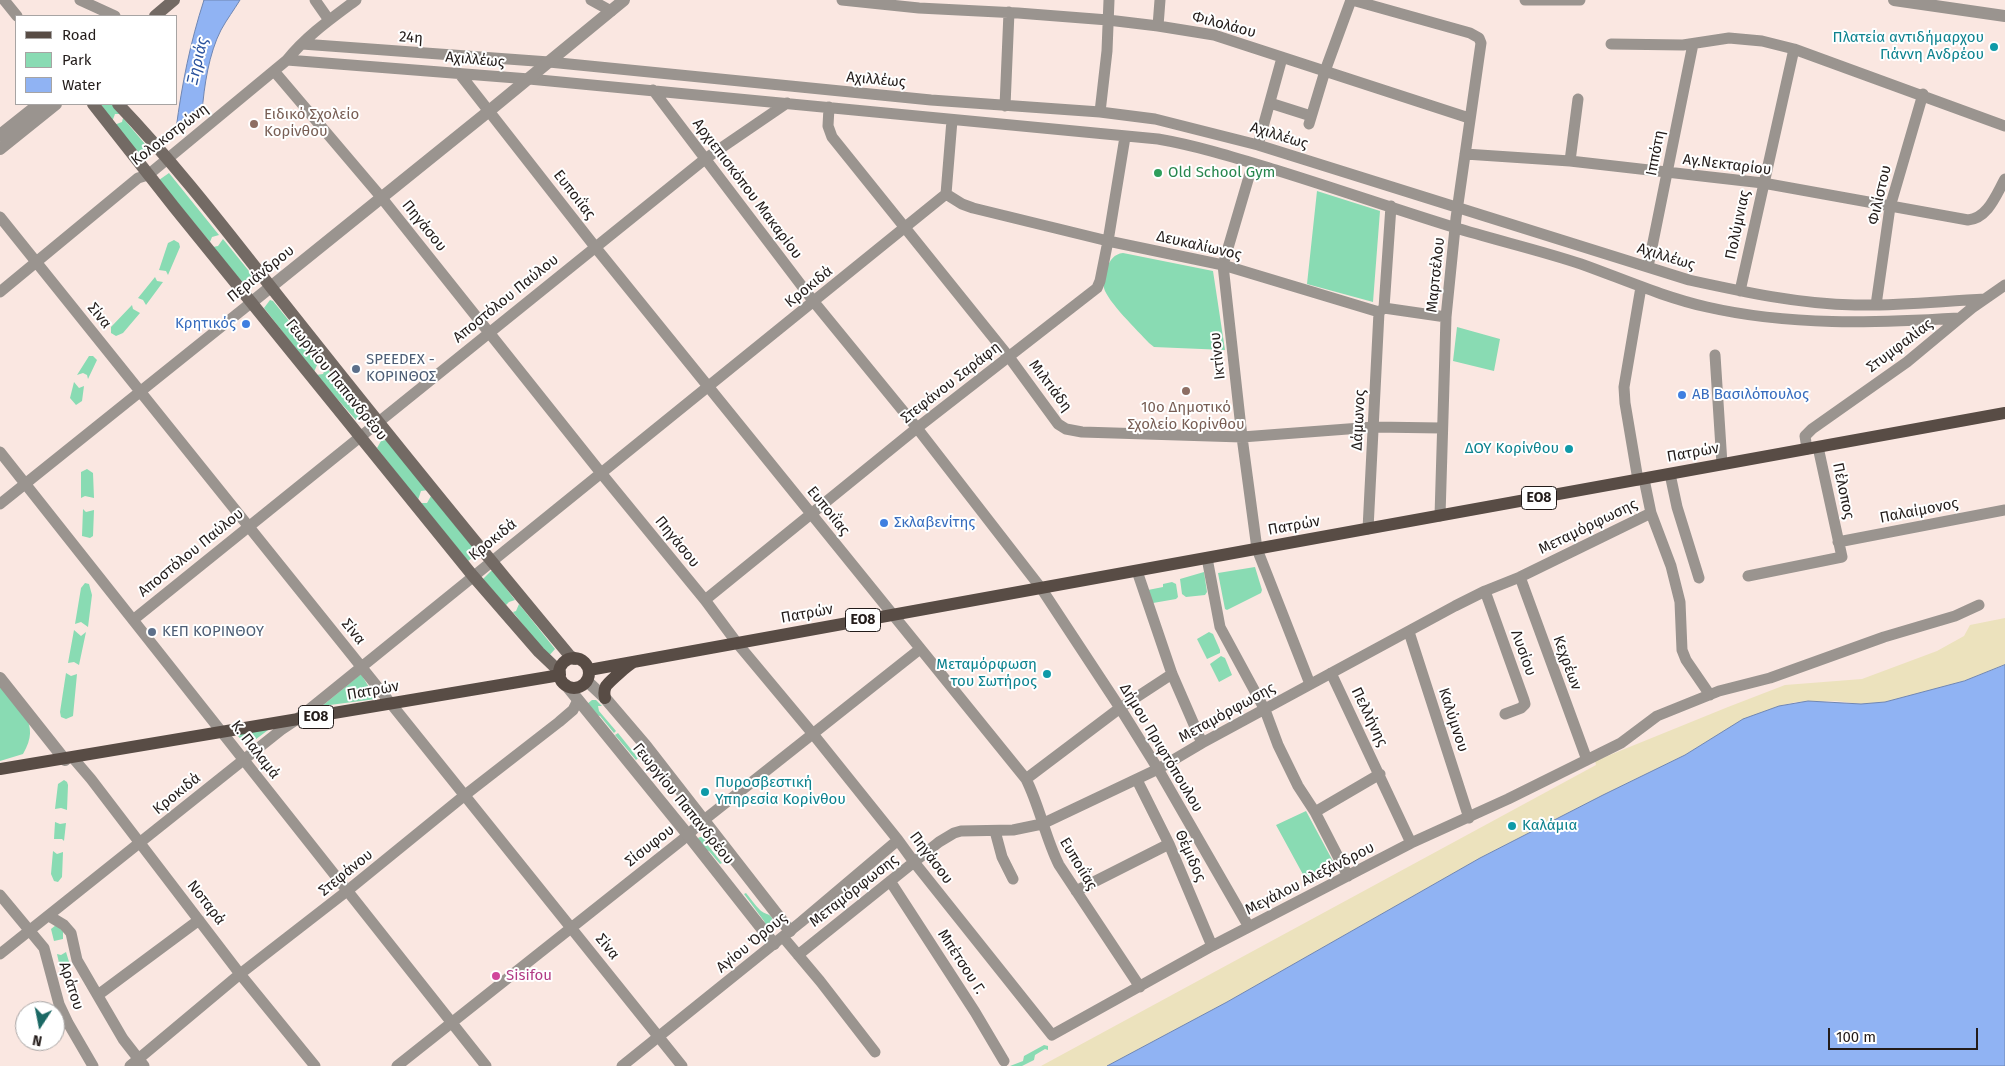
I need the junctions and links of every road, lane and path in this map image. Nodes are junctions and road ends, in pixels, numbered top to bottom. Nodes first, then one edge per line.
1 (4, 0) edge
2 (80, 0) edge
3 (174, 0) edge
4 (315, 0) edge
5 (356, 0) edge
6 (592, 0) edge
7 (624, 0) edge
8 (842, 0) edge
9 (1109, 0) edge
10 (1160, 0) edge
11 (1352, 0) edge
12 (1525, 0) edge
13 (1580, 0) edge
14 (1894, 0) edge
15 (1922, 2) edge
16 (937, 4) edge
17 (611, 11) junction
18 (1009, 12) junction
19 (16, 15) edge
20 (113, 15) edge
21 (156, 15) edge
22 (2005, 16) edge
23 (329, 20) junction
24 (1108, 20) junction
25 (1158, 26) junction
26 (302, 44) junction
27 (1611, 44) dead end
28 (1693, 44) junction
29 (1794, 48) junction
30 (1282, 58) junction
31 (288, 60) junction
32 (545, 66) junction
33 (1326, 70) junction
34 (274, 71) junction
35 (459, 73) junction
36 (529, 79) junction
37 (653, 90) junction
38 (1923, 94) junction
39 (1578, 99) dead end
40 (1270, 102) junction
41 (787, 103) junction
42 (38, 105) edge
43 (55, 105) edge
44 (94, 105) edge
45 (119, 105) edge
46 (1005, 106) junction
47 (829, 107) junction
48 (489, 112) junction
49 (1100, 112) junction
50 (1469, 118) junction
51 (952, 120) junction
52 (2005, 126) edge
53 (0, 135) edge
54 (1126, 137) junction
55 (1258, 145) junction
56 (0, 149) edge
57 (1465, 154) junction
58 (168, 158) junction
59 (705, 159) junction
60 (1570, 161) junction
61 (1253, 163) junction
62 (1667, 173) junction
63 (148, 175) junction
64 (2005, 180) edge
65 (1763, 183) junction
66 (946, 194) junction
67 (382, 197) junction
68 (1391, 206) junction
69 (1458, 207) junction
70 (1890, 207) junction
71 (0, 217) edge
72 (905, 227) junction
73 (1455, 228) junction
74 (1108, 241) junction
75 (596, 248) junction
76 (37, 263) junction
77 (1223, 265) junction
78 (1648, 267) junction
79 (270, 287) junction
80 (1641, 288) junction
81 (2002, 289) edge
82 (1740, 291) junction
83 (0, 292) edge
84 (1985, 298) junction
85 (252, 302) junction
86 (814, 302) junction
87 (1876, 305) junction
88 (1381, 310) junction
89 (1446, 317) junction
90 (1959, 318) junction
91 (490, 333) junction
92 (1715, 355) dead end
93 (1009, 357) junction
94 (709, 387) junction
95 (140, 391) junction
96 (2005, 413) edge
97 (379, 423) junction
98 (1374, 427) junction
99 (917, 428) junction
100 (1442, 428) junction
101 (1242, 437) junction
102 (362, 438) junction
103 (1816, 447) junction
104 (0, 452) edge
105 (1722, 464) junction
106 (601, 473) junction
107 (1670, 474) junction
108 (1641, 479) junction
109 (25, 484) junction
110 (0, 504) edge
111 (2005, 510) edge
112 (1651, 513) junction
113 (812, 514) junction
114 (1440, 516) junction
115 (250, 527) junction
116 (1368, 529) junction
117 (1838, 542) junction
118 (1257, 549) junction
119 (1207, 558) junction
120 (491, 561) junction
121 (1137, 571) junction
122 (473, 576) junction
123 (1748, 576) dead end
124 (1520, 577) junction
125 (1699, 578) dead end
126 (1041, 588) junction
127 (1485, 591) junction
128 (705, 600) junction
129 (1979, 605) dead end
130 (893, 615) junction
131 (133, 620) junction
132 (1409, 632) junction
133 (737, 643) junction
134 (920, 649) junction
135 (575, 659) junction
136 (635, 662) junction
137 (361, 666) junction
138 (1331, 673) junction
139 (1172, 674) junction
140 (562, 677) junction
141 (0, 678) edge
142 (589, 679) junction
143 (1310, 684) junction
144 (1710, 695) junction
145 (605, 698) junction
146 (578, 700) junction
147 (391, 704) junction
148 (1120, 708) junction
149 (1265, 710) junction
150 (1505, 714) dead end
151 (296, 720) junction
152 (222, 732) junction
153 (813, 734) junction
154 (1202, 743) junction
155 (69, 759) junction
156 (244, 760) junction
157 (1587, 760) junction
158 (0, 769) edge
159 (1158, 769) junction
160 (1380, 774) junction
161 (1026, 779) junction
162 (1137, 780) junction
163 (465, 795) junction
164 (1315, 812) junction
165 (1469, 818) junction
166 (704, 820) junction
167 (1042, 824) junction
168 (995, 831) junction
169 (688, 835) junction
170 (898, 840) junction
171 (1411, 843) junction
172 (140, 844) junction
173 (1169, 844) junction
174 (914, 862) junction
175 (1348, 876) junction
176 (1014, 879) dead end
177 (890, 881) junction
178 (348, 891) junction
179 (1076, 891) junction
180 (0, 895) edge
181 (49, 916) junction
182 (199, 920) junction
183 (572, 927) junction
184 (1249, 927) junction
185 (29, 932) junction
186 (782, 937) junction
187 (1212, 946) junction
188 (0, 954) edge
189 (798, 955) junction
190 (240, 974) junction
191 (1140, 986) junction
192 (98, 995) junction
193 (451, 1022) junction
194 (1052, 1035) joint
195 (660, 1036) junction
196 (875, 1052) dead end
197 (1004, 1061) dead end
198 (137, 1064) edge
199 (93, 1066) edge
200 (315, 1066) edge
201 (397, 1066) edge
202 (486, 1066) edge
203 (622, 1066) edge
204 (682, 1066) edge

1 - 19 street
2 - 20 street
3 - 21 main road
4 - 23 street
5 - 23 street, Κολοκοτρώνη
6 - 17 street
7 - 17 street, Περιάνδρου
8 - 16 street, Φιλολάου
9 - 24 street
10 - 25 street
11 - 33 street
11 - 50 street, Μαρτσέλου
12 - 13 street
14 - 15 street
15 - 22 street
16 - 18 street, Φιλολάου
17 - 32 street, Περιάνδρου
18 - 24 street, Φιλολάου
18 - 46 street
23 - 26 street, Κολοκοτρώνη
24 - 25 street, Φιλολάου
24 - 49 street
25 - 30 street, Φιλολάου
26 - 31 street, Κολοκοτρώνη
26 - 32 street, 24η
27 - 28 street
28 - 29 street
28 - 62 street, Ιππότη
29 - 38 street
29 - 65 street, Πολύμνιας
30 - 33 street, Φιλολάου
30 - 40 street
31 - 34 street, Κολοκοτρώνη
31 - 35 street, Αχιλλέως
32 - 36 street, Περιάνδρου
32 - 46 street, Αχιλλέως
33 - 40 street
33 - 50 street, Φιλολάου
34 - 58 street, Κολοκοτρώνη
34 - 67 street, Πηγάσου
35 - 36 street, Αχιλλέως
35 - 48 street, Ευποιΐας
36 - 37 street, Αχιλλέως
36 - 48 street, Περιάνδρου
37 - 41 street, Αχιλλέως
37 - 59 street, Αρχιεπισκόπου Μακαρίου
38 - 52 street
38 - 70 street, Φιλίστου
39 - 60 street
40 - 55 street
41 - 47 street, Αχιλλέως
41 - 59 street, Αποστόλου Παύλου
42 - 53 street
43 - 56 street
44 - 63 main road, Γεωργίου Παπανδρέου
45 - 58 main road, Γεωργίου Παπανδρέου
46 - 49 street, Αχιλλέως
47 - 51 street, Αχιλλέως
47 - 72 street, Μιλτιάδη
48 - 67 street, Περιάνδρου
48 - 75 street, Ευποιΐας
49 - 55 street, Αχιλλέως
50 - 57 street, Μαρτσέλου
51 - 54 street, Αχιλλέως
51 - 66 street
54 - 61 street, Αχιλλέως
54 - 74 street, Στεφάνου Σαράφη
55 - 69 street, Αχιλλέως
57 - 60 street, Αγ.Νεκταρίου
57 - 69 street, Μαρτσέλου
58 - 63 street, Κολοκοτρώνη
58 - 79 main road, Γεωργίου Παπανδρέου
59 - 75 street, Αποστόλου Παύλου
59 - 86 street, Αρχιεπισκόπου Μακαρίου
60 - 62 street, Αγ.Νεκταρίου
61 - 68 street, Αχιλλέως
61 - 77 street, Ικτίνου
62 - 65 street, Αγ.Νεκταρίου
62 - 78 street, Ιππότη
63 - 76 street, Κολοκοτρώνη
63 - 85 main road, Γεωργίου Παπανδρέου
64 - 70 street, Αγ.Νεκταρίου
65 - 70 street, Αγ.Νεκταρίου
65 - 82 street, Πολύμνιας
66 - 72 street, Κροκιδά
66 - 74 street, Δευκαλίωνος
67 - 79 street, Περιάνδρου
67 - 91 street, Πηγάσου
68 - 73 street, Αχιλλέως
68 - 88 street, Δάμωνος
69 - 73 street, Μαρτσέλου
69 - 78 street, Αχιλλέως
70 - 87 street, Φιλίστου
71 - 76 street, Σίνα
72 - 86 street, Κροκιδά
72 - 93 street, Μιλτιάδη
73 - 80 street, Αχιλλέως
73 - 89 street, Μαρτσέλου
74 - 77 street, Δευκαλίωνος
74 - 93 street, Στεφάνου Σαράφη
75 - 91 street, Αποστόλου Παύλου
75 - 94 street, Ευποιΐας
76 - 83 street, Κολοκοτρώνη
76 - 95 street, Σίνα
77 - 88 street, Δευκαλίωνος
77 - 101 street, Ικτίνου
78 - 82 street, Αχιλλέως
79 - 85 street, Περιάνδρου
79 - 97 main road, Γεωργίου Παπανδρέου
80 - 90 street, Αχιλλέως
80 - 108 street
81 - 84 street, Στυμφαλίας
82 - 87 street, Αχιλλέως
84 - 87 street, Αχιλλέως
84 - 90 street, Στυμφαλίας
85 - 95 street, Περιάνδρου
85 - 102 main road, Γεωργίου Παπανδρέου
86 - 94 street, Κροκιδά
86 - 99 street, Αρχιεπισκόπου Μακαρίου
88 - 89 street, Δευκαλίωνος
88 - 98 street, Δάμωνος
89 - 100 street, Μαρτσέλου
90 - 103 street, Στυμφαλίας
91 - 97 street, Αποστόλου Παύλου
91 - 106 street, Πηγάσου
92 - 105 street
93 - 99 street, Στεφάνου Σαράφη
93 - 101 street, Μιλτιάδη
94 - 106 street, Κροκιδά
94 - 113 street, Ευποιΐας
95 - 109 street, Περιάνδρου
95 - 115 street, Σίνα
96 - 103 main road, Πατρών / ΕΟ8
97 - 102 street, Αποστόλου Παύλου
97 - 120 main road, Γεωργίου Παπανδρέου
98 - 100 street, Μιλτιάδη
98 - 101 street, Μιλτιάδη
98 - 116 street, Δάμωνος
99 - 113 street, Στεφάνου Σαράφη
99 - 126 street, Αρχιεπισκόπου Μακαρίου
100 - 114 street, Μαρτσέλου
101 - 118 street, Ικτίνου
102 - 115 street, Αποστόλου Παύλου
102 - 122 main road, Γεωργίου Παπανδρέου
103 - 105 main road, Πατρών / ΕΟ8
103 - 117 street, Πέλοπος
104 - 109 street, Κ. Παλαμά
105 - 107 main road, Πατρών / ΕΟ8
106 - 120 street, Κροκιδά
106 - 128 street, Πηγάσου
107 - 108 main road, Πατρών / ΕΟ8
107 - 125 street
108 - 112 street, Μεταμόρφωσης
108 - 114 main road, Πατρών / ΕΟ8
109 - 110 street, Περιάνδρου
109 - 131 street, Κ. Παλαμά
111 - 117 street, Παλαίμονος
112 - 124 street, Μεταμόρφωσης
112 - 144 street
113 - 128 street, Στεφάνου Σαράφη
113 - 130 street, Ευποιΐας
114 - 116 main road, Πατρών / ΕΟ8
115 - 131 street, Αποστόλου Παύλου
115 - 137 street, Σίνα
116 - 118 main road, Πατρών / ΕΟ8
117 - 123 street
118 - 119 main road, Πατρών / ΕΟ8
118 - 143 street, Ικτίνου
119 - 121 main road, Πατρών / ΕΟ8
119 - 149 street
120 - 122 street, Κροκιδά
120 - 135 main road, Γεωργίου Παπανδρέου
121 - 126 main road, Πατρών / ΕΟ8
121 - 139 street
122 - 137 street, Κροκιδά
122 - 140 main road, Γεωργίου Παπανδρέου
124 - 127 street, Μεταμόρφωσης
124 - 157 street, Κεχρέων
126 - 130 main road, Πατρών / ΕΟ8
126 - 148 street, Δήμου Πριφτόπουλου
127 - 132 street, Μεταμόρφωσης
127 - 150 street, Λυσίου
128 - 133 street, Πηγάσου
129 - 144 street, Μεγάλου Αλεξάνδρου
130 - 133 main road, Πατρών / ΕΟ8
130 - 134 street, Ευποιΐας
131 - 152 street, Κ. Παλαμά
132 - 138 street, Μεταμόρφωσης
132 - 165 street, Καλύμνου
133 - 136 main road, Πατρών / ΕΟ8
133 - 153 street, Πηγάσου
134 - 153 street, Σίσυφου
134 - 161 street, Ευποιΐας
135 - 140 main road
135 - 142 main road
136 - 142 main road, Πατρών / ΕΟ8
136 - 145 main road
137 - 147 street, Σίνα
137 - 151 street, Κροκιδά
138 - 143 street, Μεταμόρφωσης
138 - 160 street, Πελλήνης
139 - 148 street
139 - 154 street
140 - 142 main road, ΕΟ8
140 - 146 street, Γεωργίου Παπανδρέου
140 - 147 main road, Πατρών / ΕΟ8
141 - 155 street, Νοταρά
142 - 145 street, Γεωργίου Παπανδρέου
142 - 146 street
143 - 149 street, Μεταμόρφωσης
144 - 157 street, Μεγάλου Αλεξάνδρου
145 - 166 street, Γεωργίου Παπανδρέου
146 - 163 street, Στεφάνου
146 - 169 street, Γεωργίου Παπανδρέου
147 - 151 main road, Πατρών / ΕΟ8
147 - 163 street, Σίνα
148 - 159 street, Δήμου Πριφτόπουλου
148 - 161 street
149 - 154 street, Μεταμόρφωσης
149 - 164 street
151 - 152 main road, Πατρών / ΕΟ8
151 - 156 street, Κροκιδά
152 - 155 main road, Πατρών / ΕΟ8
152 - 156 street, Κ. Παλαμά
153 - 166 street, Σίσυφου
153 - 170 street, Πηγάσου
154 - 159 street, Μεταμόρφωσης
155 - 158 main road, ΕΟ8
155 - 172 street, Νοταρά
156 - 172 street, Κροκιδά
156 - 178 street, Κ. Παλαμά
157 - 165 street, Μεγάλου Αλεξάνδρου
159 - 162 street, Μεταμόρφωσης
159 - 184 street, Δήμου Πριφτόπουλου
160 - 164 street
160 - 171 street, Πελλήνης
161 - 167 street, Ευποιΐας
162 - 167 street, Μεταμόρφωσης
162 - 173 street, Θέμιδος
163 - 178 street, Στεφάνου
163 - 183 street, Σίνα
164 - 175 street
165 - 171 street, Μεγάλου Αλεξάνδρου
166 - 169 street, Σίσυφου
166 - 186 street, Γεωργίου Παπανδρέου
167 - 168 street, Μεταμόρφωσης
167 - 179 street, Ευποιΐας
168 - 174 street, Μεταμόρφωσης
168 - 176 street
169 - 183 street, Σίσυφου
169 - 186 street, Γεωργίου Παπανδρέου
170 - 174 street, Πηγάσου
170 - 186 street, Αγίου Όρους
171 - 175 street, Μεγάλου Αλεξάνδρου
172 - 181 street, Κροκιδά
172 - 182 street, Νοταρά
173 - 179 street
173 - 187 street, Θέμιδος
174 - 177 street, Μεταμόρφωσης
174 - 194 street, Πηγάσου
175 - 184 street, Μεγάλου Αλεξάνδρου
177 - 189 street, Μεταμόρφωσης
177 - 197 street, Μπέτσου Γ.
178 - 190 street, Στεφάνου
178 - 193 street, Κ. Παλαμά
179 - 191 street, Ευποιΐας
180 - 185 street, Αράτου
181 - 185 street, Κροκιδά
181 - 192 street, Αράτου
182 - 190 street, Νοταρά
182 - 192 street
183 - 193 street, Σίσυφου
183 - 195 street, Σίνα
184 - 187 street, Μεγάλου Αλεξάνδρου
185 - 188 street, Κροκιδά
185 - 199 street, Αράτου
186 - 189 street, Γεωργίου Παπανδρέου
186 - 195 street, Αγίου Όρους
187 - 191 street, Μεγάλου Αλεξάνδρου
189 - 196 street, Γεωργίου Παπανδρέου
190 - 198 street, Στεφάνου
190 - 200 street, Νοταρά
191 - 194 street, Μεγάλου Αλεξάνδρου
192 - 198 street, Αράτου
193 - 201 street, Σίσυφου
193 - 202 street, Κ. Παλαμά
195 - 203 street, Αγίου Όρους
195 - 204 street, Σίνα

